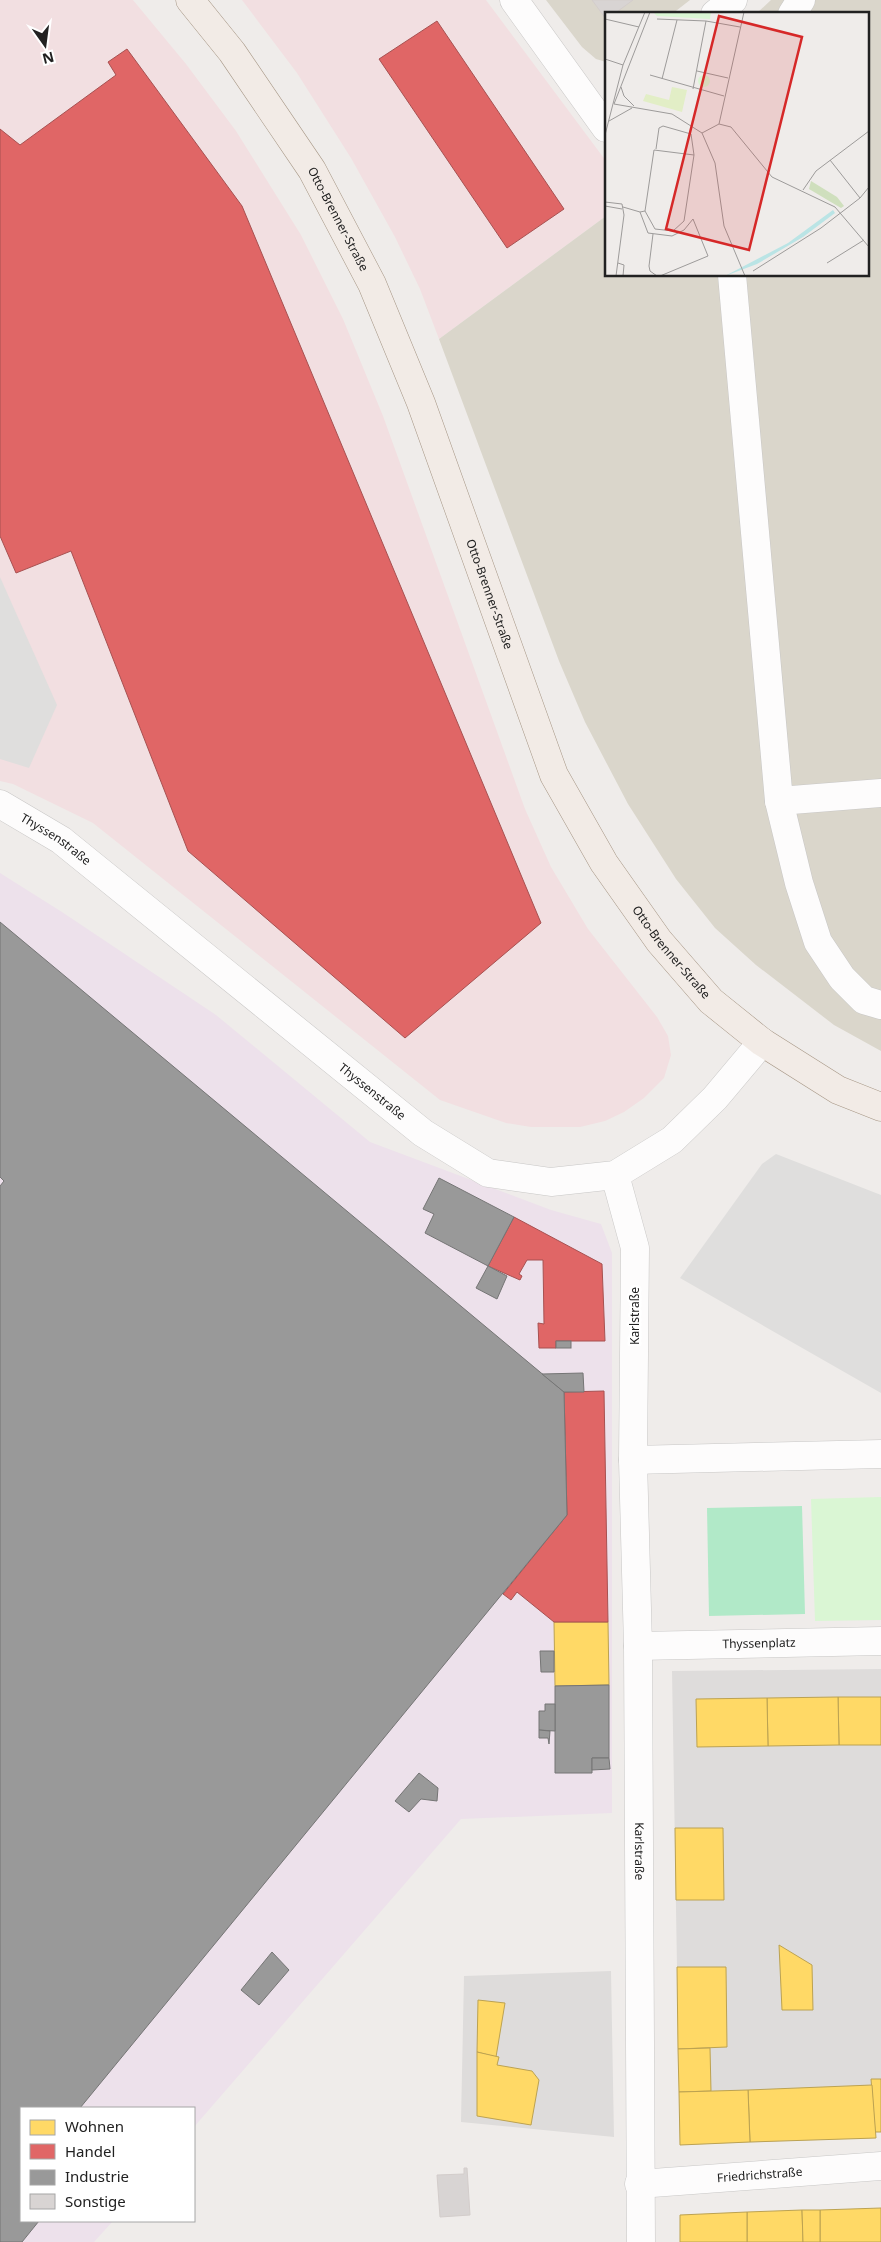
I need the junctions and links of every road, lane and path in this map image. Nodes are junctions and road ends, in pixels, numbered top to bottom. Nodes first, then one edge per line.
1 (190, 0) edge
2 (514, 0) edge
3 (733, 0) edge
4 (801, 0) edge
5 (718, 12) edge
6 (793, 12) edge
7 (605, 127) edge
8 (732, 276) edge
9 (881, 793) edge
10 (779, 801) junction
11 (0, 804) edge
12 (881, 1005) edge
13 (762, 1042) junction
14 (881, 1107) edge
15 (615, 1175) junction
16 (881, 1454) edge
17 (634, 1460) junction
18 (881, 1641) edge
19 (638, 1646) junction
20 (881, 2166) edge
21 (639, 2184) junction
22 (640, 2242) edge

1 - 13 main road, Otto-Brenner-Straße
2 - 7 street
3 - 5 street
4 - 6 street
8 - 10 street
9 - 10 street
10 - 12 street
11 - 15 street, Thyssenstraße
13 - 14 main road, Otto-Brenner-Straße
13 - 15 street, Thyssenstraße
15 - 17 street, Karlstraße
16 - 17 street
17 - 19 street, Karlstraße
18 - 19 street, Thyssenplatz
19 - 21 street, Karlstraße
20 - 21 street, Friedrichstraße
21 - 22 street, Karlstraße

